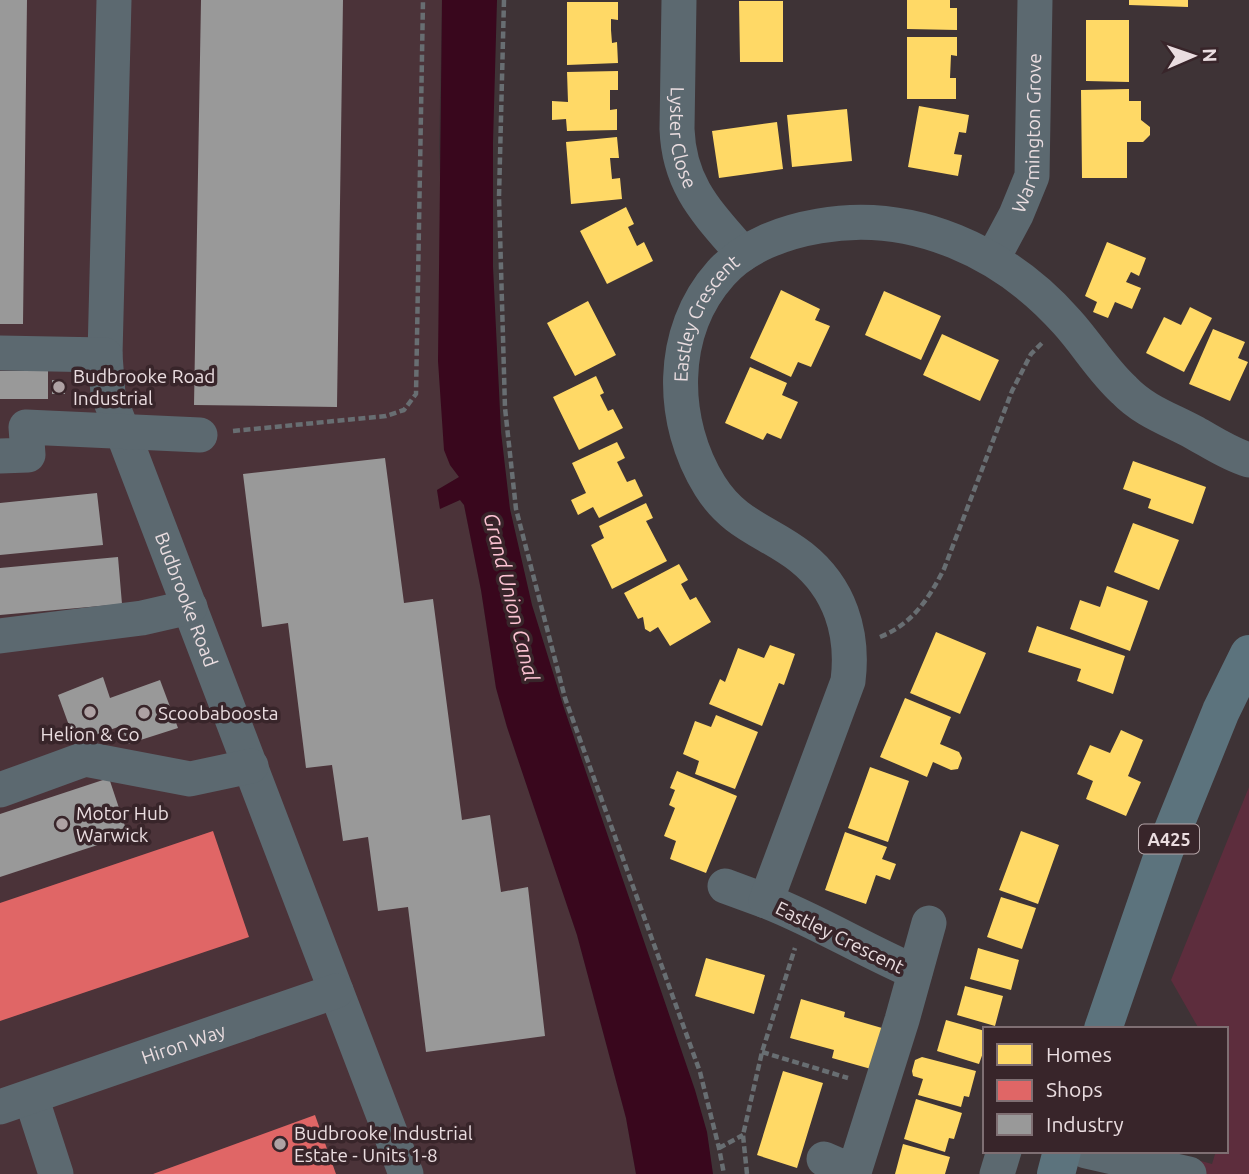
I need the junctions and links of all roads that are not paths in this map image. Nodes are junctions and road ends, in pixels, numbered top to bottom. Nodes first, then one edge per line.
1 (114, 0) edge
2 (678, 0) edge
3 (1035, 0) edge
4 (743, 254) junction
5 (993, 258) junction
6 (0, 353) edge
7 (106, 355) junction
8 (123, 432) junction
9 (200, 435) road end
10 (0, 456) edge
11 (1249, 460) edge
12 (190, 607) junction
13 (0, 636) edge
14 (1249, 654) edge
15 (251, 766) junction
16 (0, 790) edge
17 (725, 887) dead end
18 (766, 901) junction
19 (929, 923) dead end
20 (915, 972) junction
21 (336, 991) junction
22 (1104, 1027) edge
23 (15, 1102) edge
24 (1003, 1153) edge
25 (1061, 1153) edge
26 (1095, 1153) edge
27 (824, 1159) dead end
28 (57, 1174) edge
29 (406, 1174) edge
30 (997, 1174) edge
31 (1056, 1174) edge
32 (1189, 1174) edge

1 - 7 street, Budbrooke Road
2 - 4 street, Lyster Close
3 - 5 street, Warmington Grove
4 - 5 street, Eastley Crescent
4 - 18 street, Eastley Crescent
5 - 11 street, Eastley Crescent
6 - 7 street
7 - 8 street, Budbrooke Road
8 - 9 street
8 - 10 street
8 - 12 street, Budbrooke Road
12 - 13 street
12 - 15 street, Budbrooke Road
14 - 22 main road, A425
15 - 16 street
15 - 21 street, Budbrooke Road
17 - 18 street, Eastley Crescent
18 - 20 street, Eastley Crescent
19 - 20 street, Eastley Crescent
20 - 27 street, Eastley Crescent
21 - 23 street, Hiron Way
21 - 29 street, Budbrooke Road
23 - 28 street, Hiron Way
24 - 30 street
25 - 31 main road
26 - 32 street

